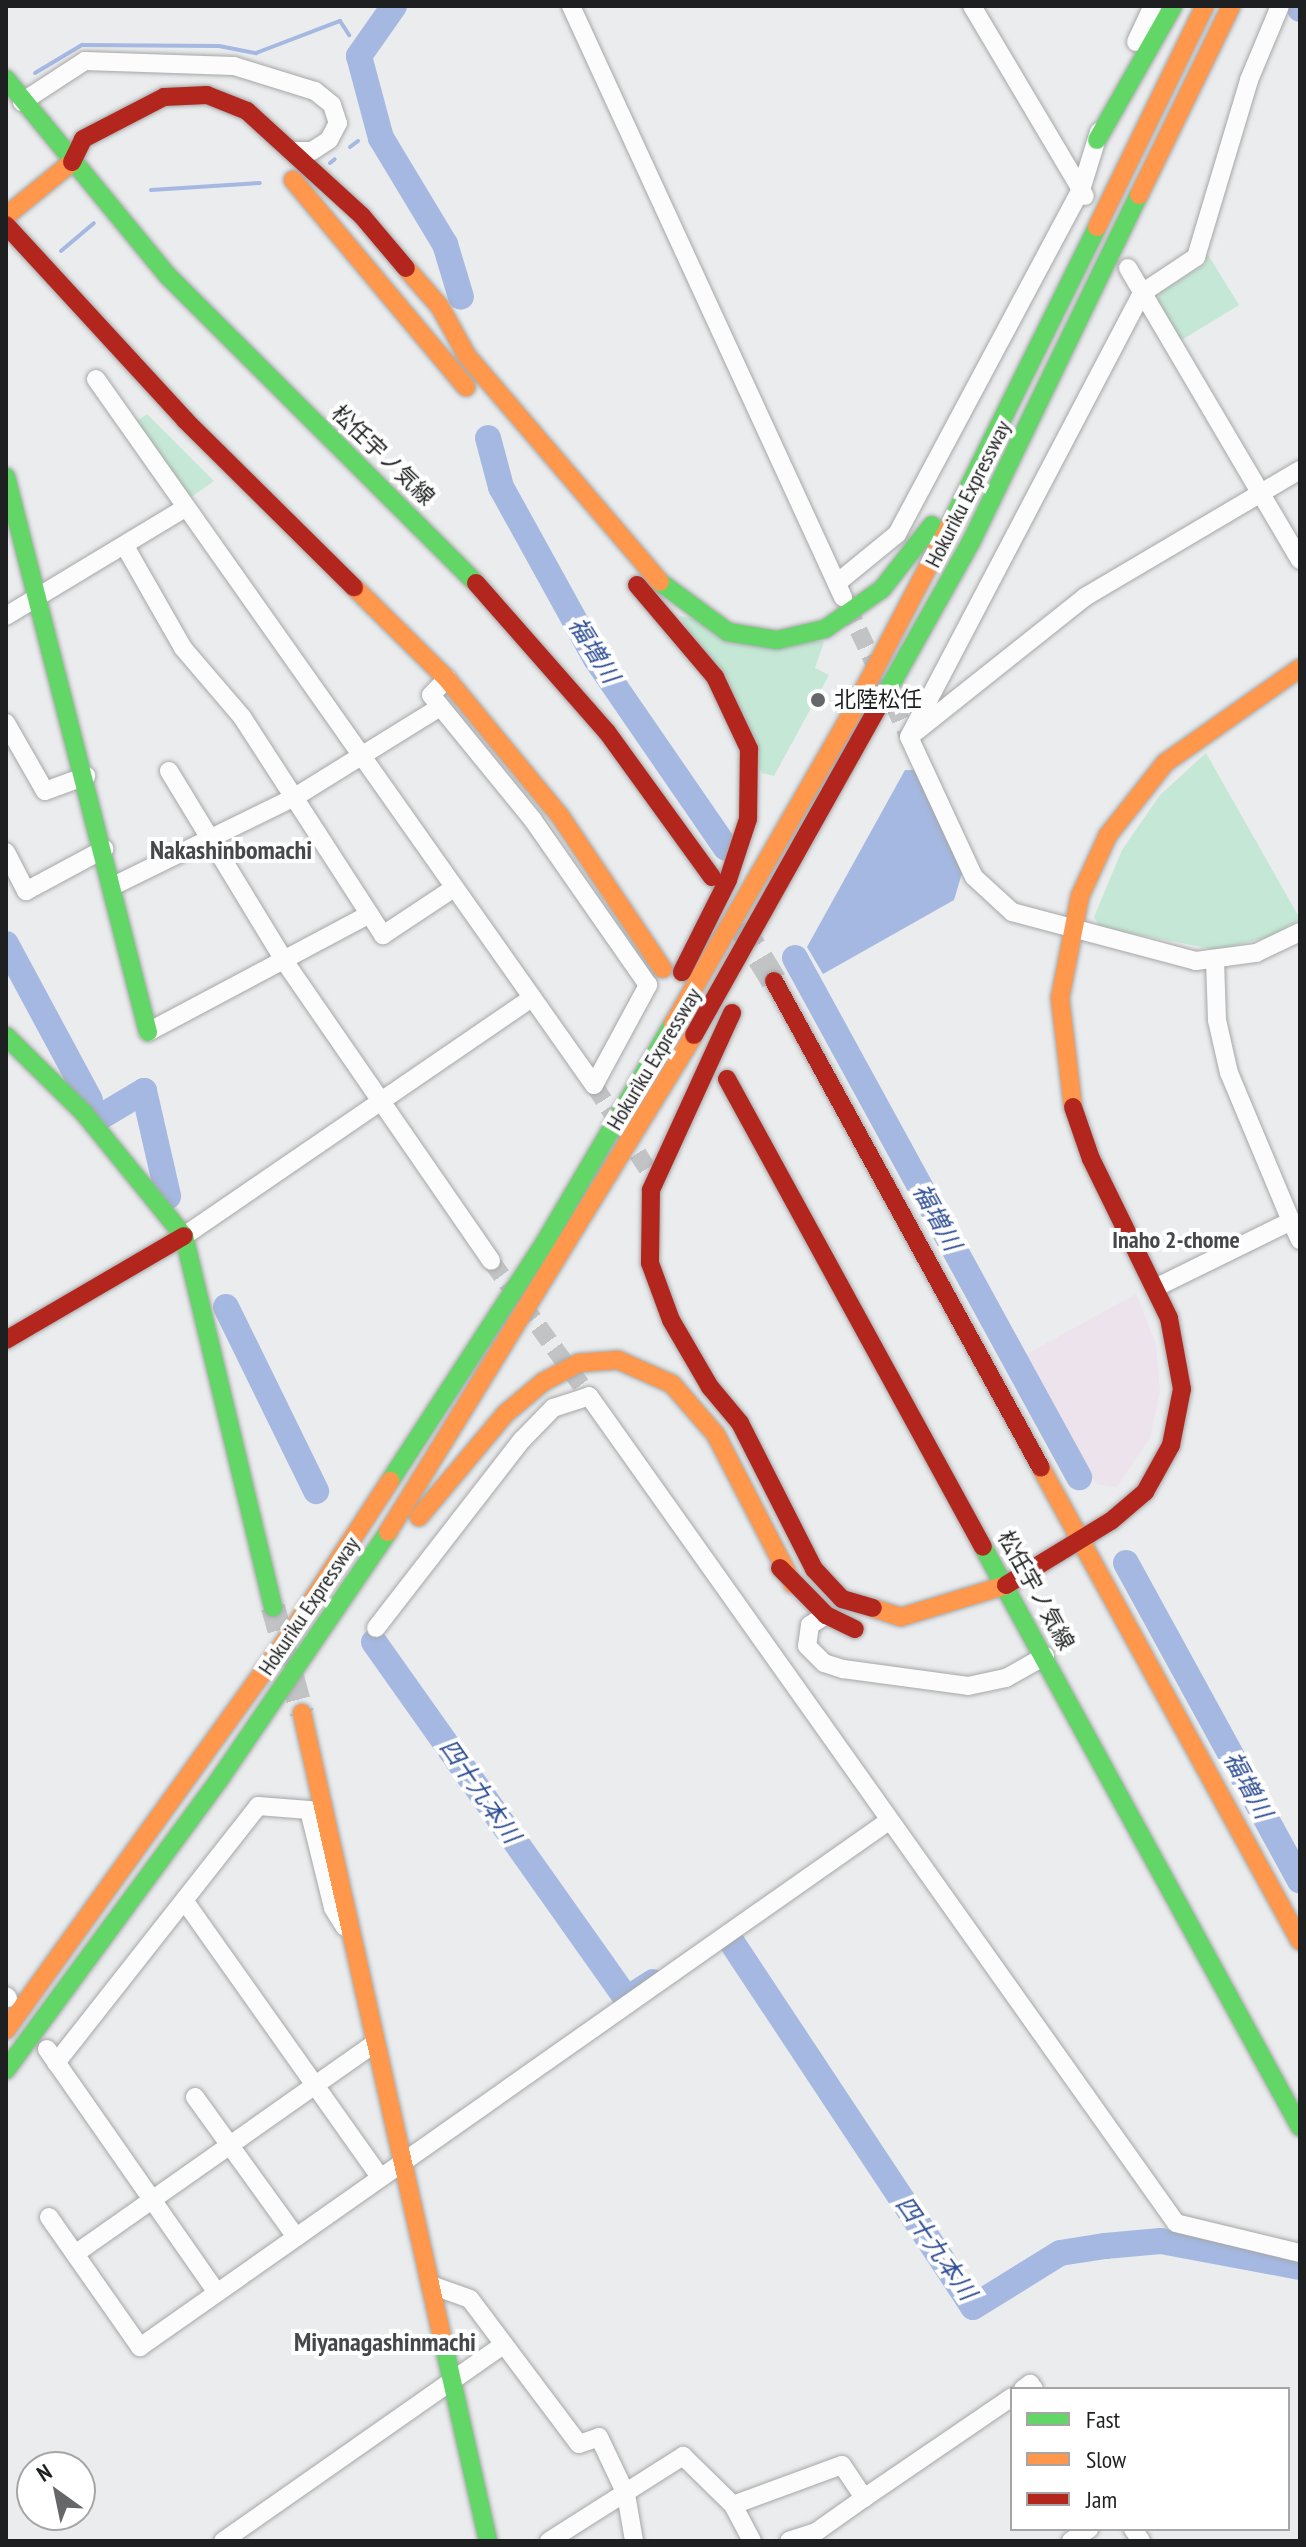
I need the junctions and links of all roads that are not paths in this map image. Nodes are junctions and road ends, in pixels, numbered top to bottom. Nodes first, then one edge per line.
1 (571, 6) edge
2 (972, 6) edge
3 (1153, 6) edge
4 (1173, 6) edge
5 (1205, 6) edge
6 (1231, 6) edge
7 (1280, 6) edge
8 (6, 79) edge
9 (22, 102) junction
10 (1097, 140) junction
11 (1141, 143) junction
12 (292, 151) junction
13 (72, 162) junction
14 (1081, 190) junction
15 (1091, 207) dead end
16 (6, 216) edge
17 (6, 225) edge
18 (1128, 268) dead end
19 (1142, 293) junction
20 (96, 379) dead end
21 (1300, 470) edge
22 (6, 477) edge
23 (1260, 493) junction
24 (185, 508) junction
25 (126, 548) junction
26 (1300, 560) edge
27 (39, 598) junction
28 (6, 616) edge
29 (1300, 668) edge
30 (447, 679) junction
31 (440, 707) junction
32 (6, 723) edge
33 (909, 737) junction
34 (363, 759) junction
35 (169, 771) dead end
36 (86, 776) junction
37 (843, 779) junction
38 (295, 797) junction
39 (210, 839) junction
40 (104, 849) junction
41 (6, 852) edge
42 (712, 877) dead end
43 (113, 886) junction
44 (454, 888) junction
45 (370, 914) junction
46 (1069, 931) junction
47 (1300, 932) edge
48 (1215, 961) junction
49 (285, 962) junction
50 (663, 969) dead end
51 (774, 981) tunnel mouth
52 (532, 998) junction
53 (148, 1032) joint
54 (6, 1036) edge
55 (727, 1079) dead end
56 (381, 1105) junction
57 (1291, 1221) junction
58 (184, 1236) junction
59 (1300, 1240) edge
60 (545, 1242) junction
61 (491, 1261) tunnel mouth
62 (1155, 1288) junction
63 (6, 1340) edge
64 (1080, 1541) junction
65 (1006, 1585) junction
66 (273, 1607) tunnel mouth
67 (826, 1615) junction
68 (944, 1626) dead end
69 (376, 1628) dead end
70 (918, 1634) dead end
71 (876, 1635) dead end
72 (897, 1636) dead end
73 (1045, 1656) junction
74 (302, 1713) tunnel mouth
75 (221, 1777) junction
76 (887, 1822) junction
77 (186, 1903) junction
78 (351, 1935) junction
79 (1300, 1941) edge
80 (6, 2030) edge
81 (375, 2043) junction
82 (6, 2070) edge
83 (314, 2085) junction
84 (195, 2097) dead end
85 (1300, 2127) edge
86 (228, 2145) junction
87 (402, 2162) junction
88 (380, 2177) junction
89 (151, 2200) junction
90 (49, 2217) dead end
91 (296, 2237) junction
92 (1300, 2253) edge
93 (75, 2254) junction
94 (431, 2285) junction
95 (217, 2293) junction
96 (504, 2344) junction
97 (455, 2378) junction
98 (1010, 2398) edge
99 (626, 2494) junction
100 (864, 2498) junction
101 (733, 2505) junction
102 (223, 2541) edge
103 (488, 2541) edge
104 (549, 2541) edge
105 (634, 2541) edge
106 (752, 2541) edge
107 (789, 2541) edge

1 - 14 street
2 - 14 street
3 - 10 street
4 - 10 main road
5 - 11 main road, Hokuriku Expressway
6 - 37 main road, Hokuriku Expressway
7 - 19 street
8 - 9 main road, 松任宇ノ気線
9 - 12 street
9 - 13 main road, 松任宇ノ気線
10 - 14 street
11 - 12 main road
11 - 60 main road, Hokuriku Expressway
12 - 13 main road
13 - 16 main road
13 - 42 main road, 松任宇ノ気線
13 - 60 main road
14 - 15 street
17 - 30 main road
18 - 19 street
19 - 23 street
19 - 33 street
20 - 24 street
21 - 23 street
22 - 27 main road
23 - 26 street
23 - 33 street
24 - 25 street
24 - 34 street
25 - 27 street
25 - 38 street
27 - 28 street
27 - 36 main road
29 - 46 main road
30 - 31 street
30 - 50 main road
31 - 34 street
31 - 52 street
32 - 36 street
33 - 46 street
34 - 38 street
34 - 44 street
35 - 39 street
36 - 40 main road
37 - 65 main road
37 - 75 main road, Hokuriku Expressway
38 - 39 street
38 - 45 street
39 - 43 street
39 - 49 street
40 - 41 street
40 - 43 main road
43 - 53 main road
44 - 45 street
44 - 52 street
45 - 49 street
46 - 48 street
46 - 62 main road
47 - 48 street
48 - 57 street
49 - 53 street
49 - 56 street
51 - 64 main road
52 - 56 street
54 - 58 main road
55 - 65 main road, 松任宇ノ気線
56 - 58 street
56 - 61 street
57 - 59 street
57 - 62 street
58 - 63 main road
58 - 66 main road
60 - 80 main road, Hokuriku Expressway
62 - 64 main road
64 - 65 main road
64 - 79 main road
65 - 68 main road
65 - 73 main road, 松任宇ノ気線
67 - 71 main road
67 - 73 street
67 - 75 main road
69 - 76 street
70 - 72 main road
73 - 85 main road, 松任宇ノ気線
74 - 78 main road
75 - 82 main road, Hokuriku Expressway
76 - 87 street
76 - 92 street
77 - 78 street
77 - 83 street
77 - 89 street
78 - 81 main road
81 - 83 street
81 - 87 main road
83 - 86 street
83 - 88 street
84 - 86 street
86 - 89 street
86 - 91 street
87 - 88 street
87 - 94 main road
88 - 91 street
89 - 93 street
89 - 95 street
90 - 93 street
91 - 95 street
93 - 95 street
94 - 96 street
94 - 97 main road
96 - 97 street
96 - 99 street
97 - 102 street
97 - 103 main road
98 - 100 street
99 - 101 street
99 - 104 street
99 - 105 street
100 - 101 street
100 - 107 street
101 - 106 street

